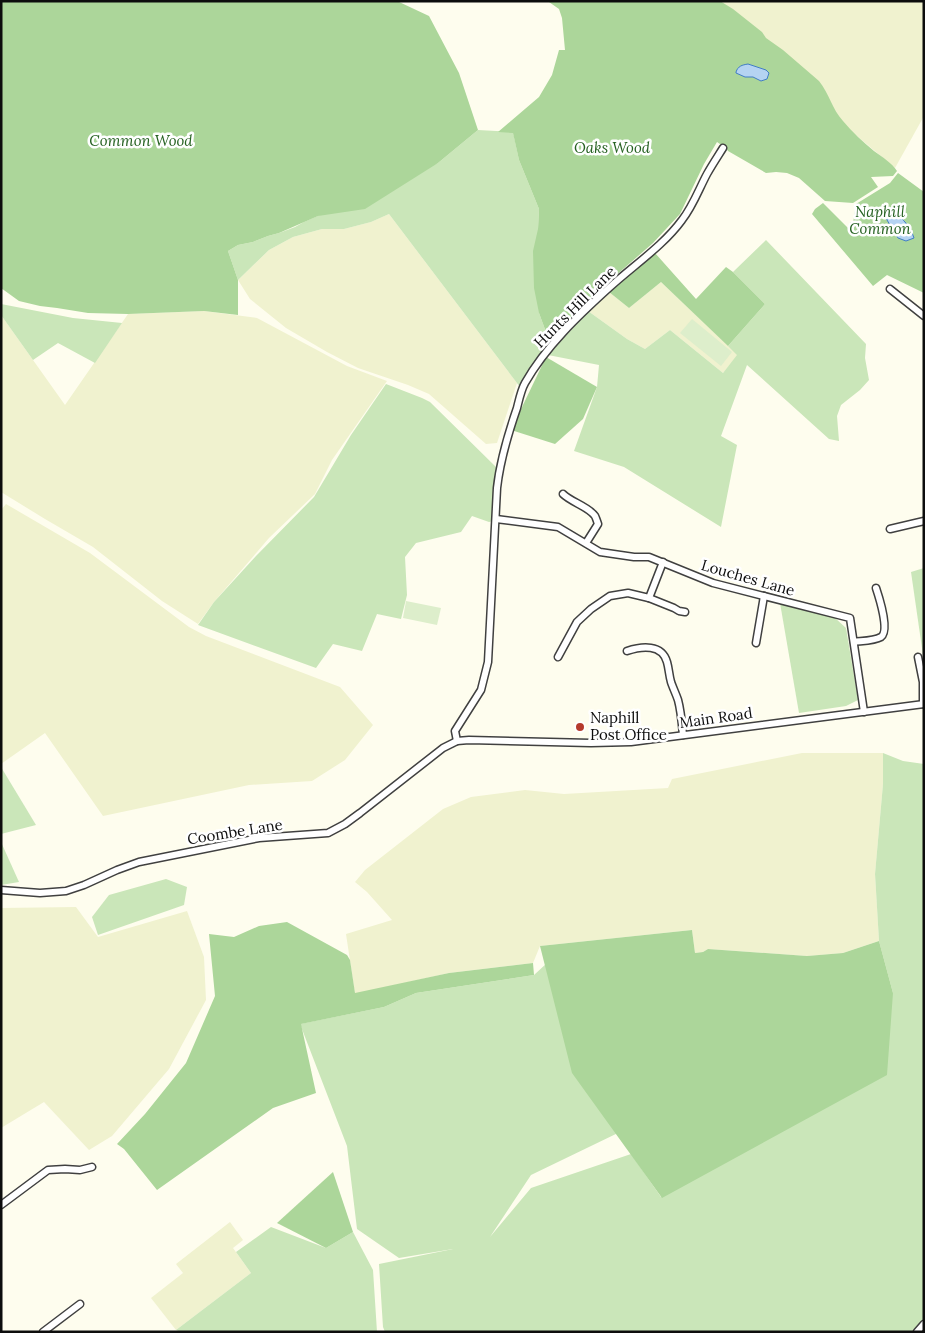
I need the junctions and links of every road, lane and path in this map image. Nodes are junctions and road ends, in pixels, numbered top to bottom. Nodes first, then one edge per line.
1 (723, 148) dead end
2 (890, 289) dead end
3 (924, 316) edge
4 (563, 494) dead end
5 (496, 518) junction
6 (924, 521) edge
7 (890, 529) dead end
8 (586, 543) junction
9 (663, 562) junction
10 (876, 588) dead end
11 (764, 596) junction
12 (649, 598) junction
13 (685, 612) dead end
14 (854, 642) junction
15 (756, 643) dead end
16 (627, 651) dead end
17 (558, 657) dead end
18 (918, 657) dead end
19 (923, 704) edge
20 (864, 712) junction
21 (683, 735) junction
22 (454, 742) junction
23 (1, 890) edge
24 (92, 1167) dead end
25 (1, 1205) edge
26 (80, 1304) dead end
27 (924, 1324) edge
28 (42, 1332) edge
29 (917, 1332) edge

1 - 5 street, Hunts Hill Lane
2 - 3 street
4 - 8 street
5 - 8 street, Louches Lane
5 - 22 street, Hunts Hill Lane
6 - 7 street
8 - 9 street, Louches Lane
9 - 11 street, Louches Lane
9 - 12 street
10 - 14 street
11 - 14 street, Louches Lane
11 - 15 street
12 - 13 street
12 - 17 street
14 - 20 street, Louches Lane
16 - 21 street
18 - 19 street
19 - 20 street, Main Road
20 - 21 street, Main Road
21 - 22 street, Main Road
22 - 23 street, Coombe Lane
24 - 25 street
26 - 28 street
27 - 29 street

